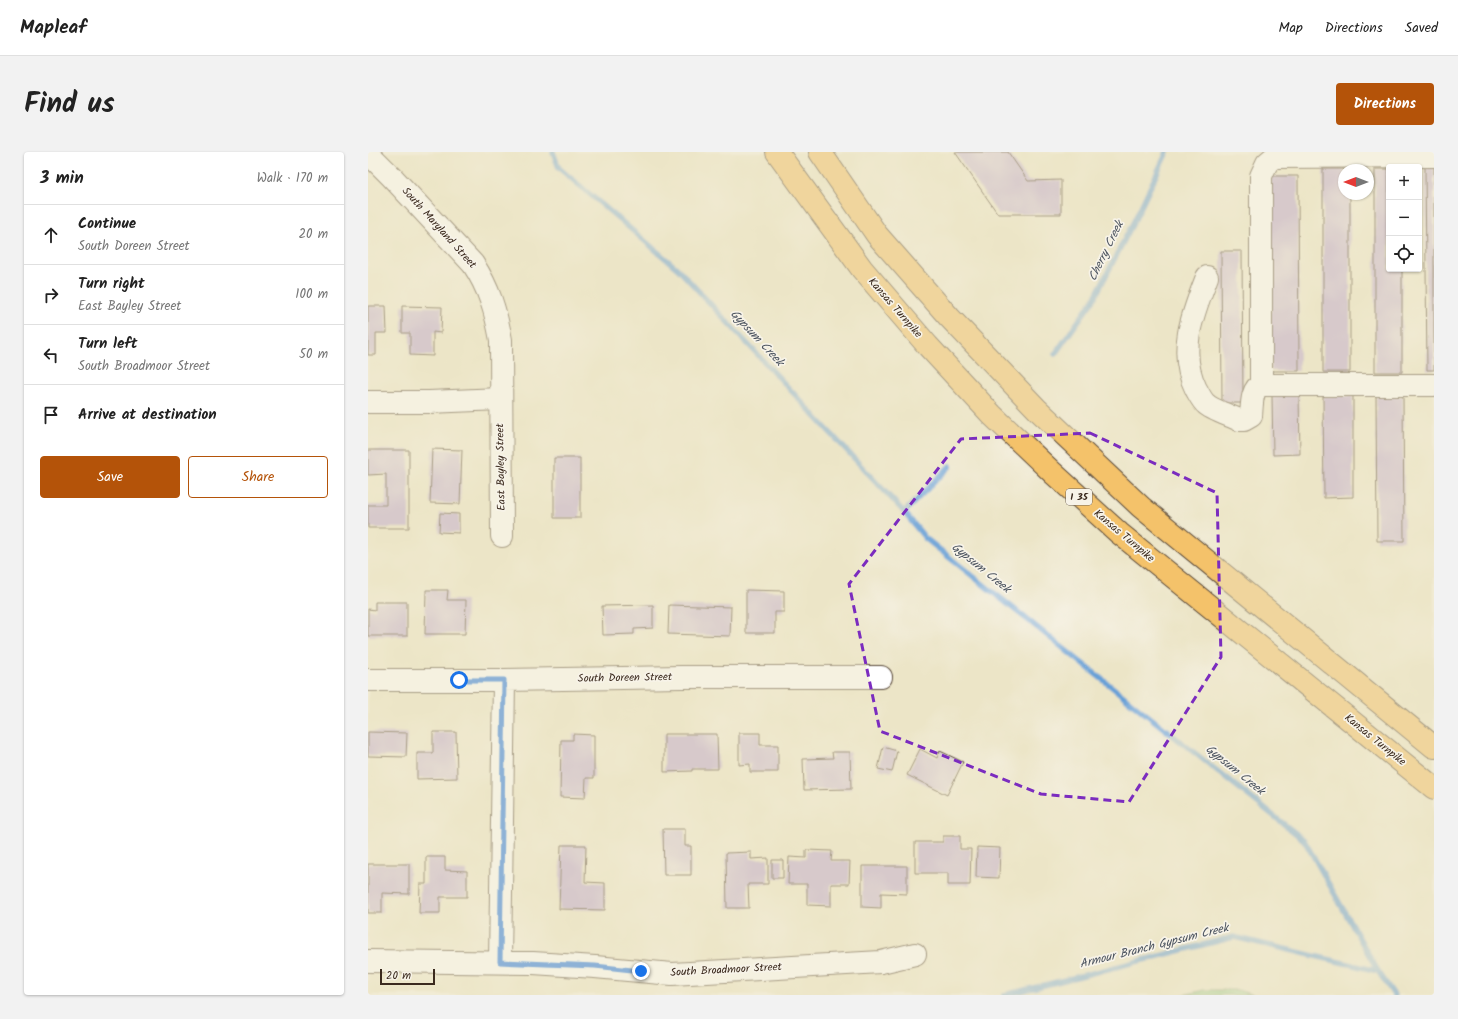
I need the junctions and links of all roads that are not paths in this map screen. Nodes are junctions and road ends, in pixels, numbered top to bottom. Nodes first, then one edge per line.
1 (777, 152) edge
2 (820, 152) edge
3 (368, 153) edge
4 (1420, 155) edge
5 (1207, 277) dead end
6 (1261, 385) junction
7 (1434, 386) edge
8 (500, 399) junction
9 (368, 402) edge
10 (502, 536) dead end
11 (881, 677) dead end
12 (368, 680) edge
13 (504, 680) junction
14 (1434, 747) edge
15 (1434, 788) edge
16 (915, 954) dead end
17 (368, 961) edge
18 (500, 962) junction

1 - 15 highway, Kansas Turnpike / I 35
2 - 14 highway
3 - 8 street, South Maryland Street
4 - 6 street
5 - 6 street
6 - 7 street
8 - 9 street
8 - 10 street, East Bayley Street
11 - 13 street, South Doreen Street
12 - 13 street, South Doreen Street
13 - 18 street
16 - 18 street, South Broadmoor Street
17 - 18 street, South Broadmoor Street

